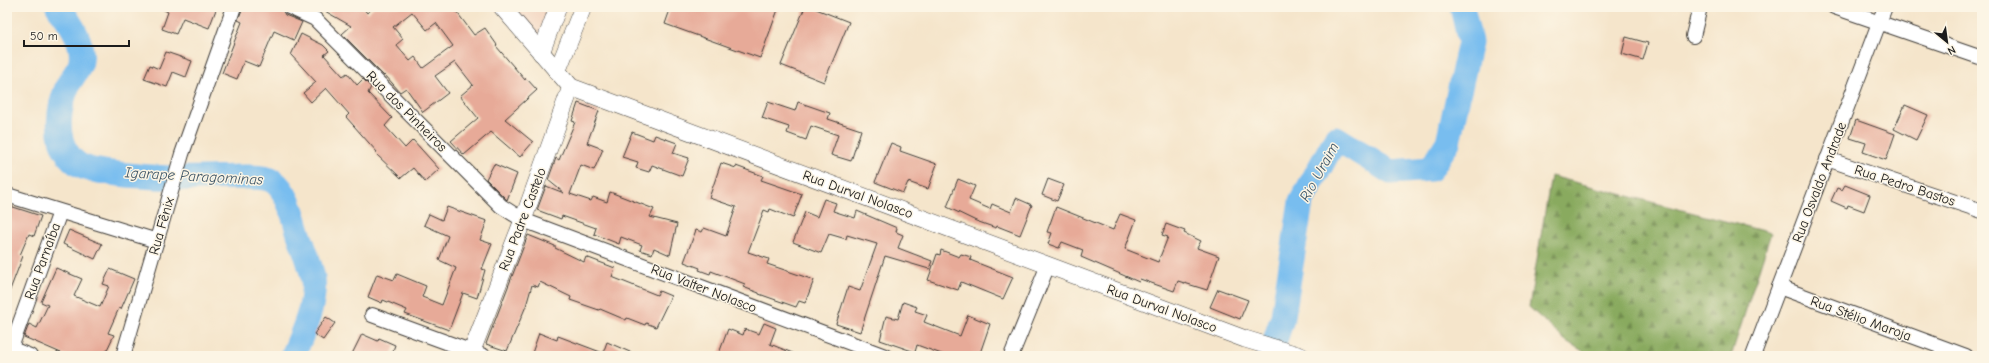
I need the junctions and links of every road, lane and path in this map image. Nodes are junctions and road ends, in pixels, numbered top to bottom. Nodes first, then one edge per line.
1 (234, 7) edge
2 (289, 7) edge
3 (502, 7) edge
4 (558, 7) edge
5 (583, 7) edge
6 (1700, 7) edge
7 (1834, 7) edge
8 (1885, 7) edge
9 (1879, 22) junction
10 (1693, 36) dead end
11 (541, 53) junction
12 (1982, 58) edge
13 (557, 72) junction
14 (571, 87) junction
15 (1828, 159) junction
16 (7, 195) edge
17 (1982, 210) edge
18 (60, 212) junction
19 (523, 220) junction
20 (157, 242) junction
21 (1048, 265) junction
22 (1779, 287) junction
23 (372, 315) dead end
24 (8, 351) edge
25 (475, 354) edge
26 (30, 356) edge
27 (123, 356) edge
28 (885, 356) edge
29 (1011, 356) edge
30 (1301, 356) edge
31 (1753, 356) edge
32 (1966, 356) edge

1 - 20 street, Rua Fênix
2 - 19 street, Rua dos Pinheiros
3 - 11 street, Rua Durval Nolasco
4 - 11 street
5 - 13 street
6 - 10 street
7 - 9 street
8 - 9 street, Rua Osvaldo Andrade
9 - 12 street
9 - 15 street, Rua Osvaldo Andrade
11 - 13 street, Rua Durval Nolasco
13 - 14 street, Rua Durval Nolasco
14 - 19 street, Rua Padre Castelo
14 - 21 street, Rua Durval Nolasco
15 - 17 street, Rua Pedro Bastos
15 - 22 street, Rua Osvaldo Andrade
16 - 18 street
18 - 20 street
18 - 24 street, Rua Parnaíba
19 - 25 street, Rua Padre Castelo
19 - 28 street, Rua Valter Nolasco
20 - 27 street, Rua Fênix
21 - 29 street
21 - 30 street, Rua Durval Nolasco
22 - 31 street, Rua Osvaldo Andrade
22 - 32 street, Rua Stélio Maroja
23 - 25 street
24 - 26 street

